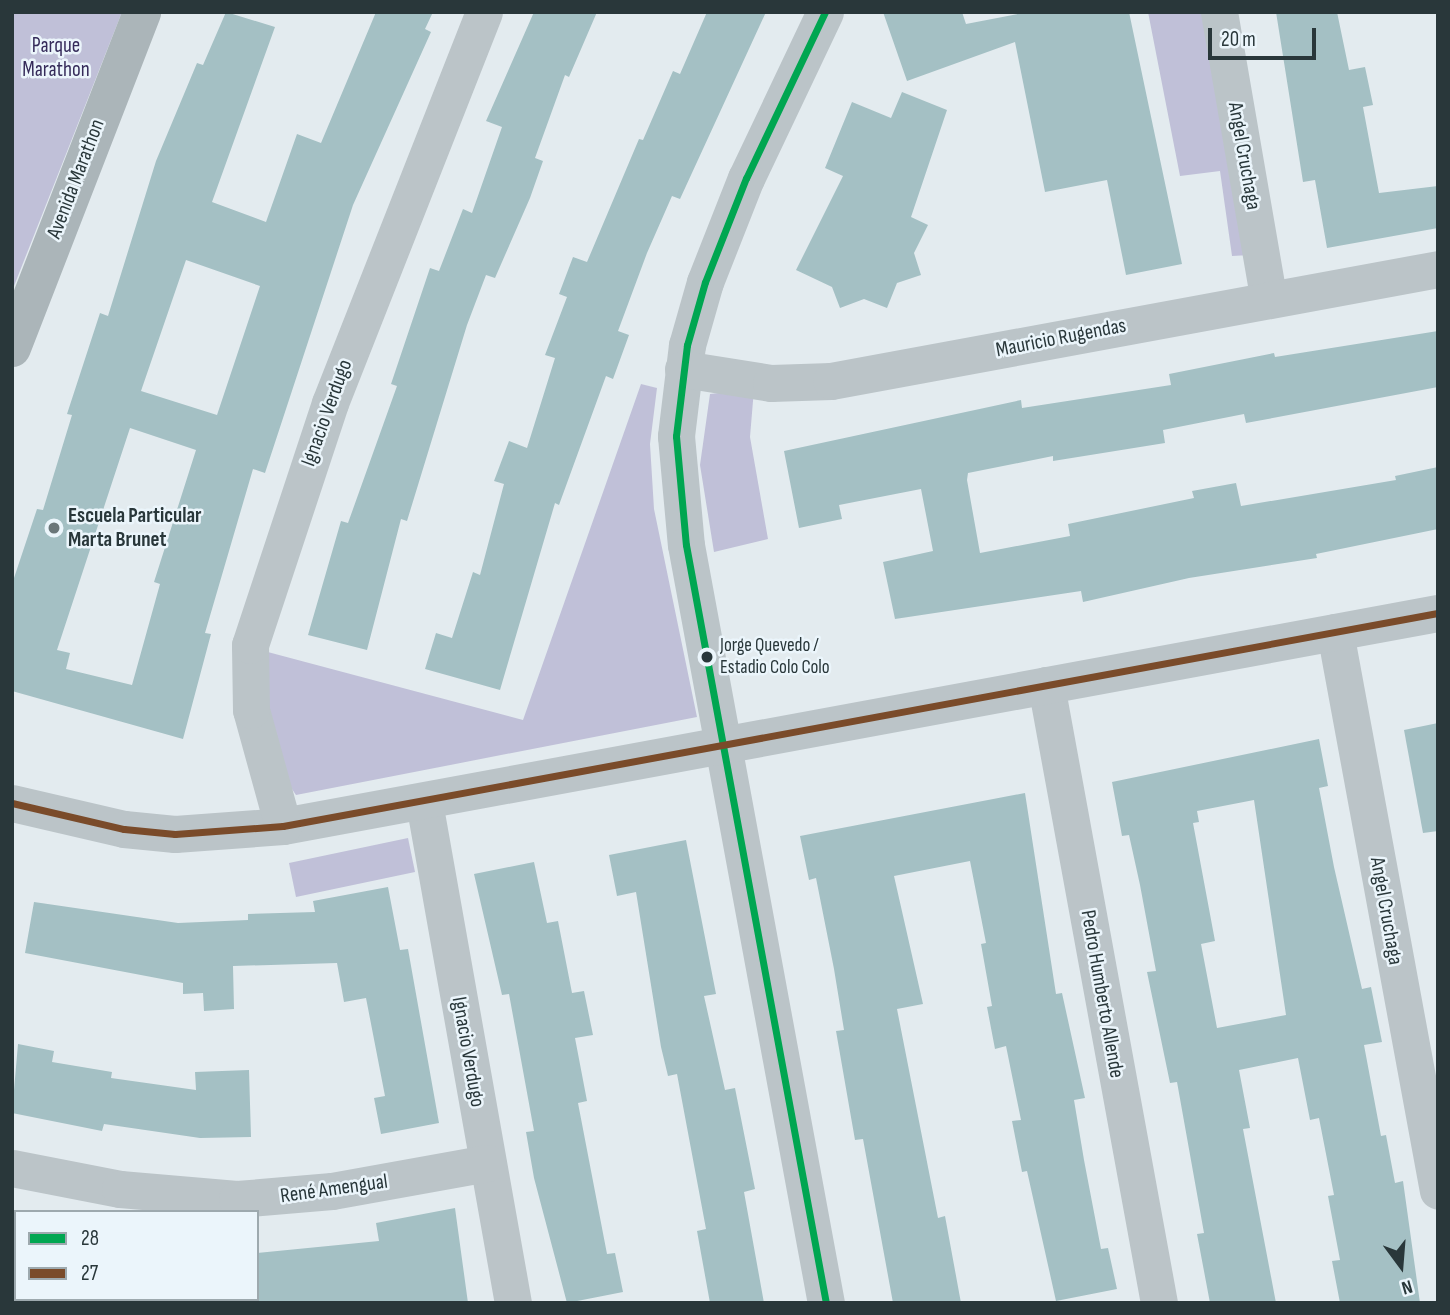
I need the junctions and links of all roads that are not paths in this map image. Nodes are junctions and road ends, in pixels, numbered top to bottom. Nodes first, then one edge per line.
1 (142, 12) edge
2 (484, 12) edge
3 (825, 12) edge
4 (1219, 12) edge
5 (1438, 269) edge
6 (1269, 300) junction
7 (12, 348) edge
8 (683, 369) junction
9 (1438, 613) edge
10 (1335, 632) junction
11 (1046, 685) junction
12 (724, 744) junction
13 (424, 802) junction
14 (12, 803) edge
15 (283, 826) junction
16 (488, 1163) junction
17 (12, 1168) edge
18 (1438, 1191) edge
19 (513, 1303) edge
20 (827, 1303) edge
21 (1159, 1303) edge

1 - 7 main road, Avenida Marathon
2 - 15 street, Ignacio Verdugo
3 - 8 street
4 - 6 street, Angel Cruchaga
5 - 6 street, Mauricio Rugendas
6 - 8 street, Mauricio Rugendas
8 - 12 street
9 - 10 street
10 - 11 street
10 - 18 street, Angel Cruchaga
11 - 12 street
11 - 21 street, Pedro Humberto Allende
12 - 13 street
12 - 20 street
13 - 15 street
13 - 16 street, Ignacio Verdugo
14 - 15 street
16 - 17 street, René Amengual
16 - 19 street, Ignacio Verdugo

